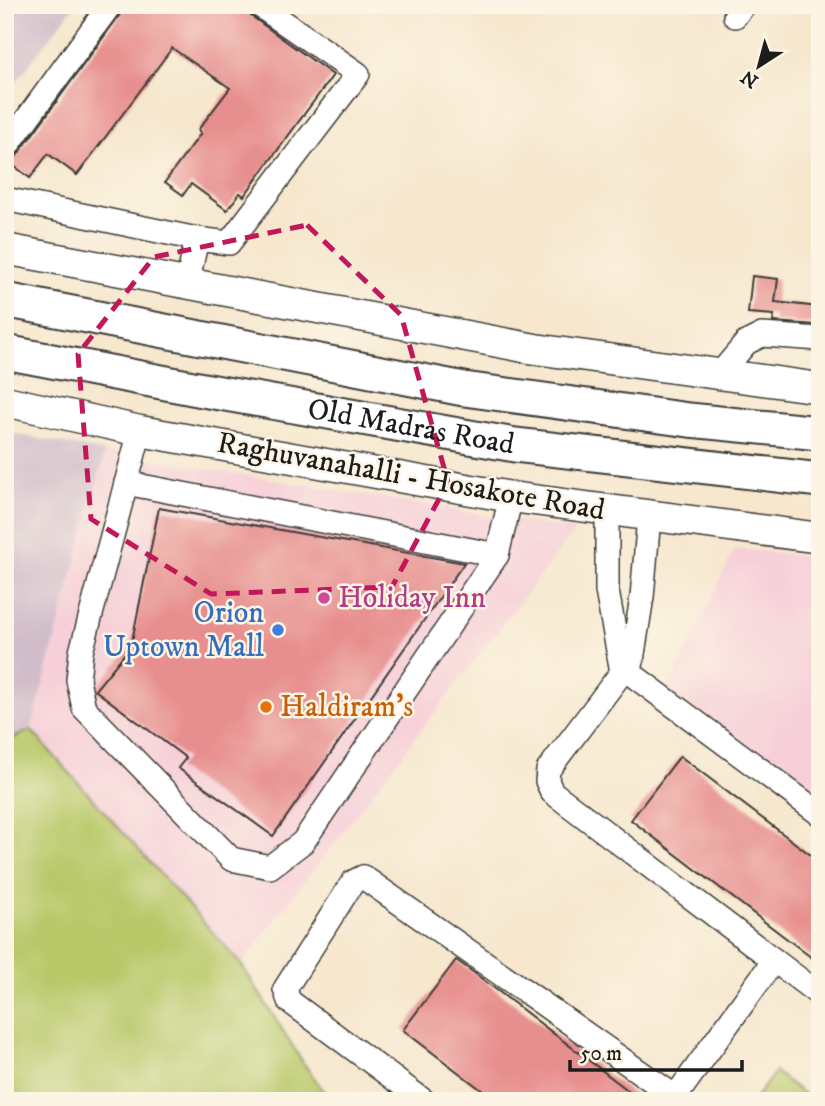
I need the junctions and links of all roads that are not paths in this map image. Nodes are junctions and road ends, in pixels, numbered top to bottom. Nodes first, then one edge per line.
1 (110, 5) edge
2 (259, 5) edge
3 (5, 149) edge
4 (5, 199) edge
5 (197, 239) junction
6 (5, 249) edge
7 (187, 284) junction
8 (5, 300) edge
9 (820, 339) edge
10 (5, 352) edge
11 (719, 375) junction
12 (820, 388) edge
13 (5, 401) edge
14 (141, 431) junction
15 (820, 433) edge
16 (820, 480) edge
17 (126, 483) junction
18 (511, 497) junction
19 (607, 511) junction
20 (649, 517) junction
21 (820, 538) edge
22 (497, 555) junction
23 (626, 672) junction
24 (820, 814) edge
25 (774, 960) junction
26 (820, 995) edge
27 (679, 1098) edge
28 (424, 1101) edge

1 - 3 street
2 - 5 street
4 - 5 street
5 - 7 street
6 - 7 main road
7 - 11 main road
8 - 15 highway
9 - 11 street
10 - 16 highway, Old Madras Road
11 - 12 main road
13 - 14 main road, Raghuvanahalli - Hosakote Road
14 - 17 street
14 - 18 main road, Raghuvanahalli - Hosakote Road
17 - 22 street
17 - 22 street
18 - 19 main road, Raghuvanahalli - Hosakote Road
18 - 22 street
19 - 20 main road, Raghuvanahalli - Hosakote Road
19 - 23 street
20 - 21 main road, Raghuvanahalli - Hosakote Road
20 - 23 street
23 - 24 street
23 - 25 street
25 - 26 street
25 - 27 street
27 - 28 street

